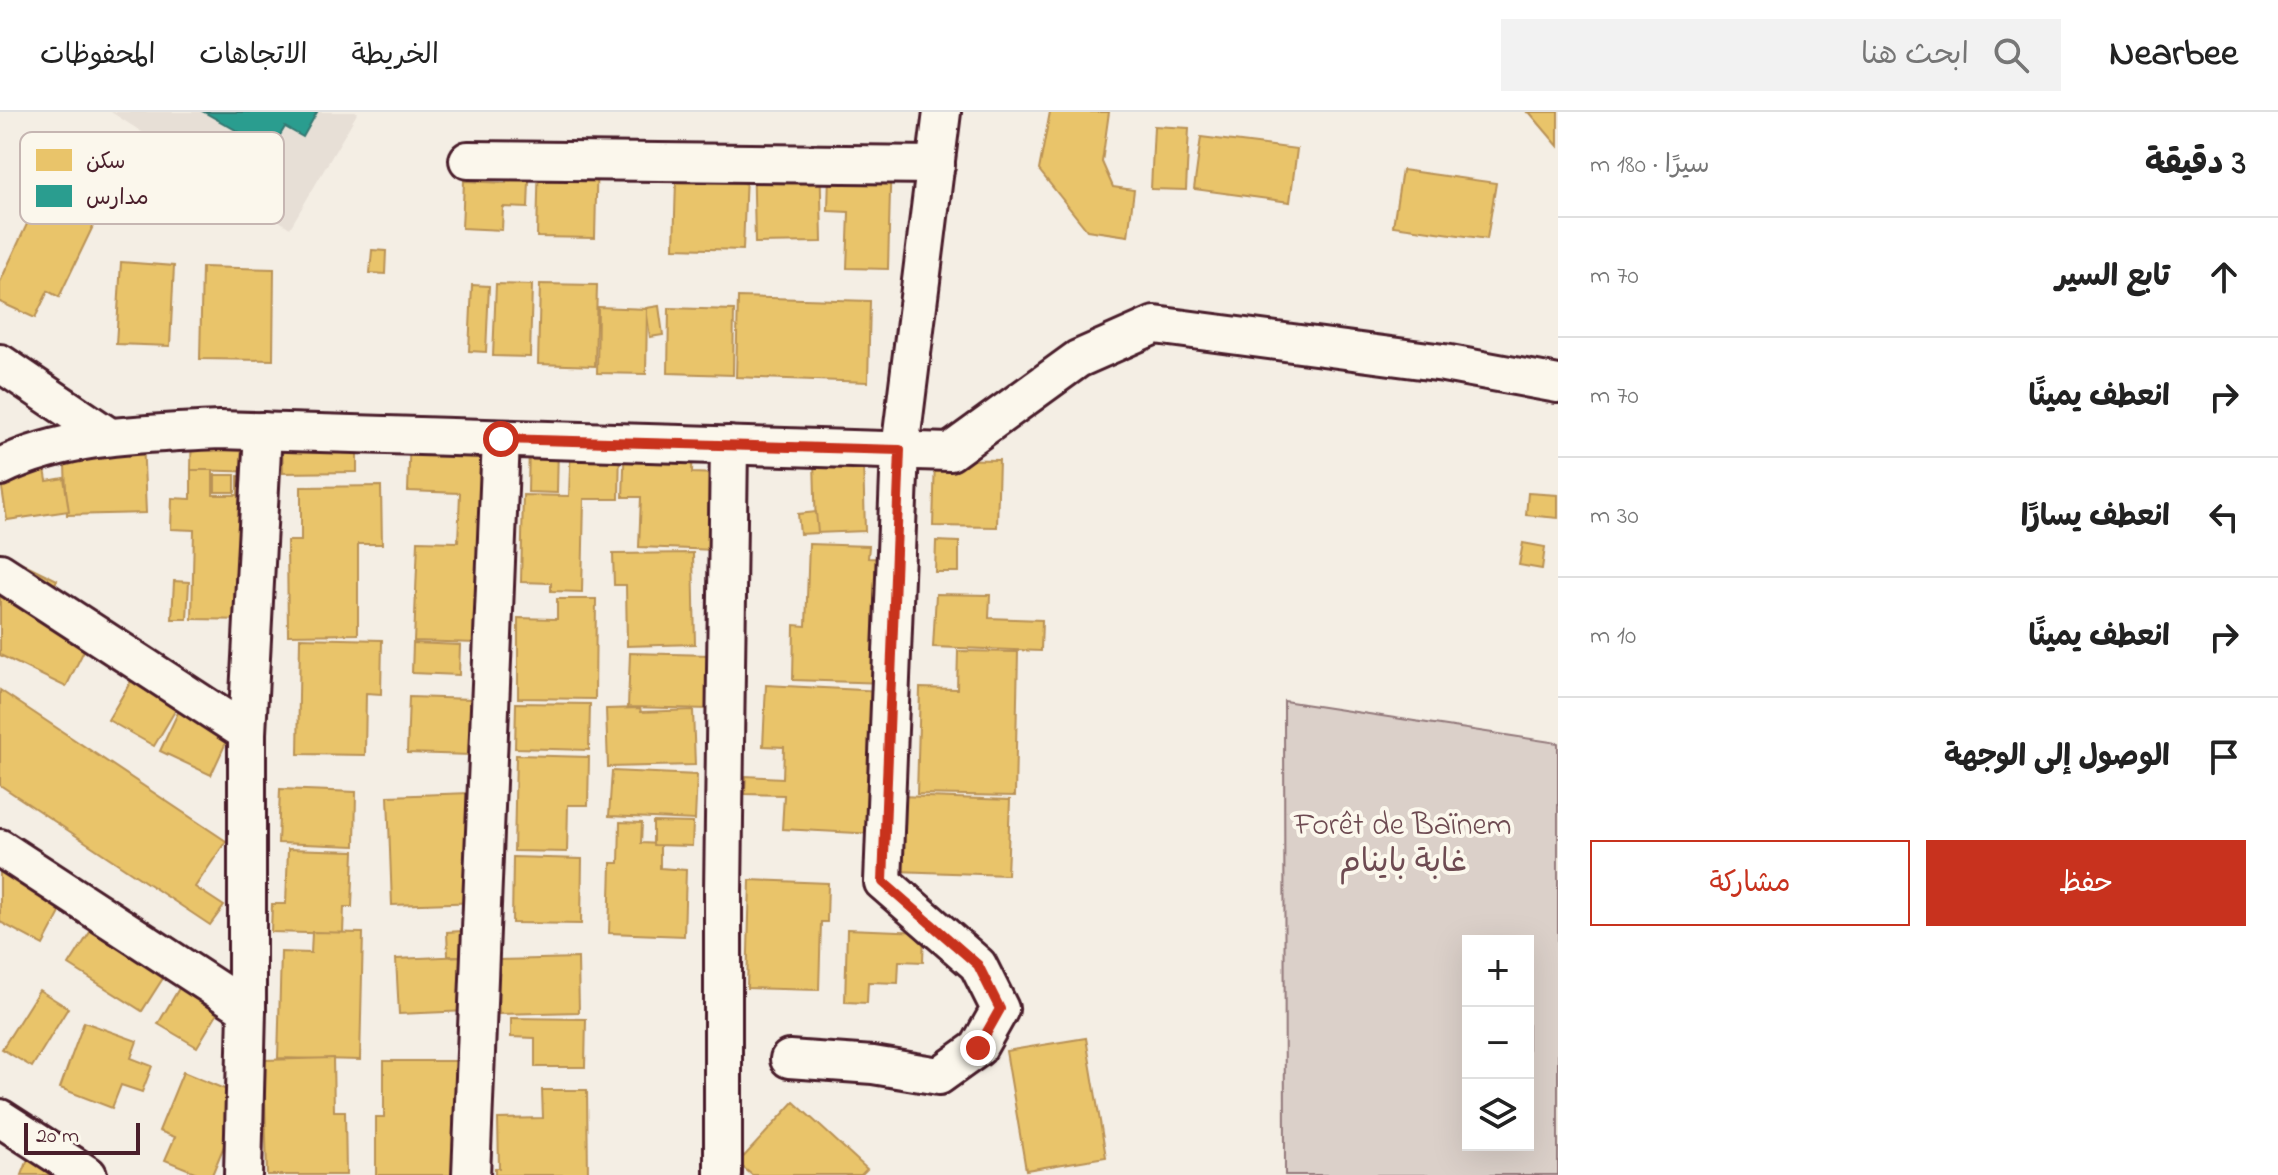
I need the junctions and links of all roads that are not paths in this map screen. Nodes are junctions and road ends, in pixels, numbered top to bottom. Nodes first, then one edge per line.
1 (942, 112) edge
2 (468, 160) dead end
3 (936, 165) junction
4 (0, 363) edge
5 (1558, 384) edge
6 (263, 431) junction
7 (108, 436) junction
8 (501, 439) junction
9 (729, 445) junction
10 (900, 450) junction
11 (0, 467) edge
12 (0, 572) edge
13 (247, 733) junction
14 (0, 848) edge
15 (247, 1009) junction
16 (789, 1059) dead end
17 (0, 1118) edge
18 (88, 1175) edge
19 (243, 1175) edge
20 (471, 1175) edge
21 (723, 1175) edge

1 - 3 street
2 - 3 street
3 - 10 street
4 - 7 street
5 - 10 street
6 - 7 street
6 - 8 street
6 - 13 street
7 - 11 street
8 - 9 street
8 - 20 street
9 - 10 street
9 - 21 street
10 - 16 street
12 - 13 street
13 - 15 street
14 - 15 street
15 - 19 street
17 - 18 street

